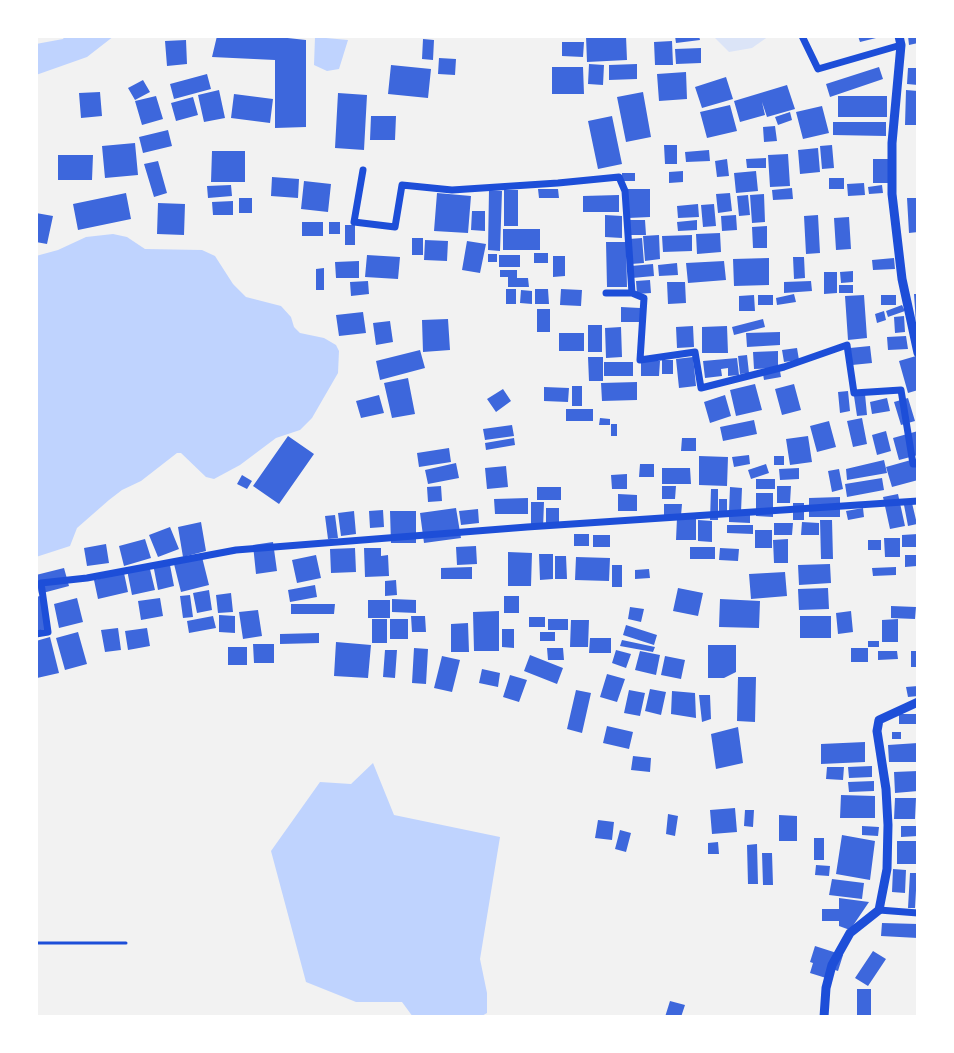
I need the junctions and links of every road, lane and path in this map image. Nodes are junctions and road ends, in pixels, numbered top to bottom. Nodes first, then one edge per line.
1 (802, 36) edge
2 (900, 40) edge
3 (363, 170) dead end
4 (606, 293) dead end
5 (632, 293) junction
6 (918, 353) edge
7 (918, 464) edge
8 (918, 501) edge
9 (36, 634) edge
10 (918, 702) edge
11 (879, 910) junction
12 (918, 913) edge
13 (36, 943) edge
14 (126, 943) dead end
15 (824, 1017) edge

1 - 2 street
2 - 6 street
3 - 5 street
4 - 5 street
5 - 7 street
8 - 9 street
10 - 11 street
11 - 12 street
11 - 15 street
13 - 14 path

